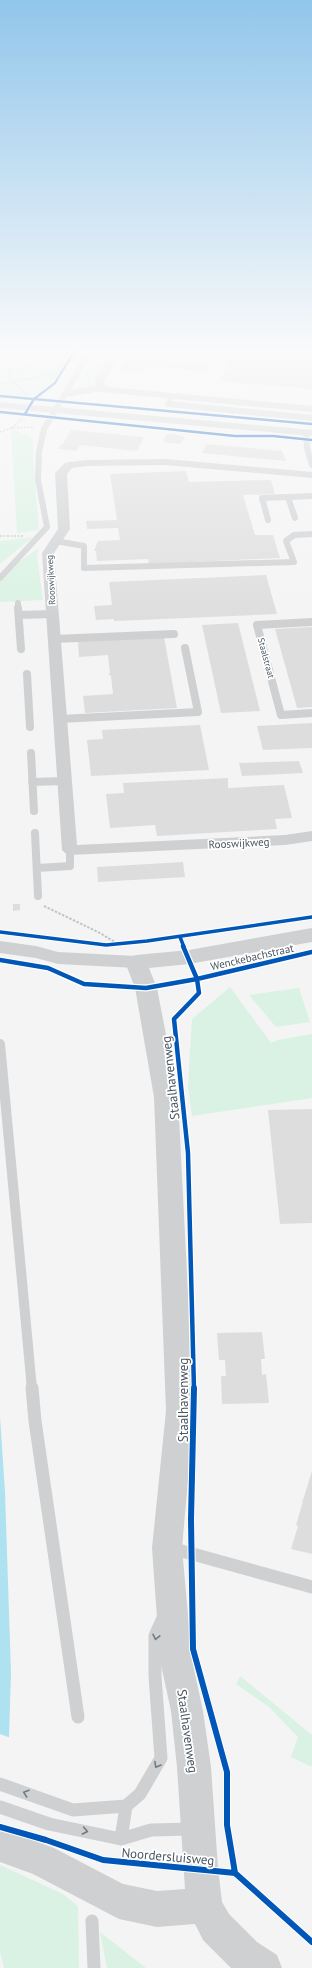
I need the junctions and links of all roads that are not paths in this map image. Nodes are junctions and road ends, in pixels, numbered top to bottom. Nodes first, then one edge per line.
1 (41, 442) edge
2 (308, 442) edge
3 (312, 465) edge
4 (312, 475) edge
5 (312, 496) edge
6 (288, 497) junction
7 (295, 518) dead end
8 (268, 520) dead end
9 (312, 534) edge
10 (56, 541) junction
11 (0, 578) edge
12 (18, 603) dead end
13 (52, 614) junction
14 (19, 615) junction
15 (312, 622) edge
16 (174, 634) dead end
17 (54, 639) junction
18 (185, 648) dead end
19 (21, 649) dead end
20 (27, 674) dead end
21 (312, 713) edge
22 (60, 719) junction
23 (30, 727) dead end
24 (31, 753) dead end
25 (65, 781) junction
26 (32, 782) junction
27 (34, 811) dead end
28 (35, 833) dead end
29 (312, 836) edge
30 (70, 850) junction
31 (37, 868) junction
32 (38, 896) road end
33 (312, 935) edge
34 (0, 947) edge
35 (131, 953) junction
36 (0, 1044) edge
37 (167, 1548) junction
38 (312, 1587) edge
39 (171, 1601) junction
40 (78, 1717) dead end
41 (0, 1784) edge
42 (126, 1806) junction
43 (0, 1807) edge
44 (197, 1829) junction
45 (121, 1839) junction
46 (0, 1845) edge
47 (205, 1905) junction
48 (92, 1921) dead end
49 (94, 1968) edge
50 (264, 1968) edge

1 - 11 lane
2 - 3 lane
4 - 10 street, Rooswijkweg
5 - 6 lane
6 - 7 lane
6 - 8 lane
9 - 10 lane
10 - 13 street, Rooswijkweg
12 - 14 lane
13 - 14 lane
13 - 17 street, Rooswijkweg
14 - 19 lane
15 - 21 lane, Staalstraat
16 - 17 lane
17 - 22 street, Rooswijkweg
18 - 22 lane
20 - 23 lane
22 - 25 street, Rooswijkweg
24 - 26 lane
25 - 26 lane
25 - 30 street, Rooswijkweg
26 - 27 lane
28 - 31 lane
29 - 30 street, Rooswijkweg
30 - 31 lane, Rooswijkweg
31 - 32 lane
33 - 35 street, Wenckebachstraat
34 - 35 street, Wenckebachstraat
35 - 37 street, Staalhavenweg
36 - 40 lane
37 - 38 lane
37 - 39 street, Staalhavenweg
39 -> 42 lane
39 - 44 street, Staalhavenweg
42 -> 41 lane
42 - 45 lane
43 -> 45 lane
44 - 45 lane
44 - 47 street, Staalhavenweg
46 - 47 street
47 - 50 street
48 - 49 lane

